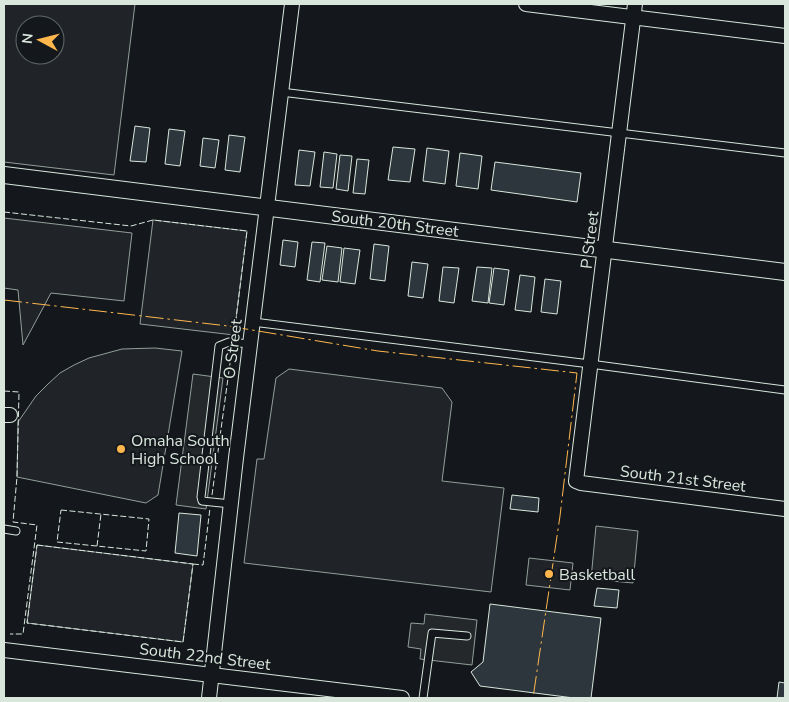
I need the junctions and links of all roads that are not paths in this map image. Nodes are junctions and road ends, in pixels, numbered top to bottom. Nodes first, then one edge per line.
1 (292, 4) edge
2 (526, 4) edge
3 (634, 10) edge
4 (785, 36) edge
5 (281, 92) junction
6 (620, 134) junction
7 (785, 153) edge
8 (4, 175) edge
9 (267, 207) junction
10 (605, 250) junction
11 (785, 272) edge
12 (253, 322) junction
13 (250, 344) junction
14 (590, 364) junction
15 (785, 390) edge
16 (576, 482) joint
17 (231, 504) junction
18 (785, 509) edge
19 (4, 529) edge
20 (16, 530) dead end
21 (467, 636) dead end
22 (4, 650) edge
23 (212, 675) junction
24 (209, 698) edge
25 (402, 698) edge
26 (423, 698) edge

1 - 5 street, O Street
2 - 3 street
3 - 4 street
3 - 6 street, P Street
5 - 6 lane
5 - 9 street, O Street
6 - 7 lane
6 - 10 street, P Street
8 - 9 street, South 20th Street
9 - 10 street, South 20th Street
9 - 12 street, O Street
10 - 11 street, South 20th Street
10 - 14 street, P Street
12 - 13 street, O Street
12 - 14 lane
13 - 17 street, O Street
13 - 17 lane
14 - 15 lane
14 - 16 street, P Street
16 - 18 street, South 21st Street
17 - 23 street, O Street
19 - 20 lane
21 - 26 lane
22 - 23 street, South 22nd Street
23 - 24 street, O Street
23 - 25 street, South 22nd Street

